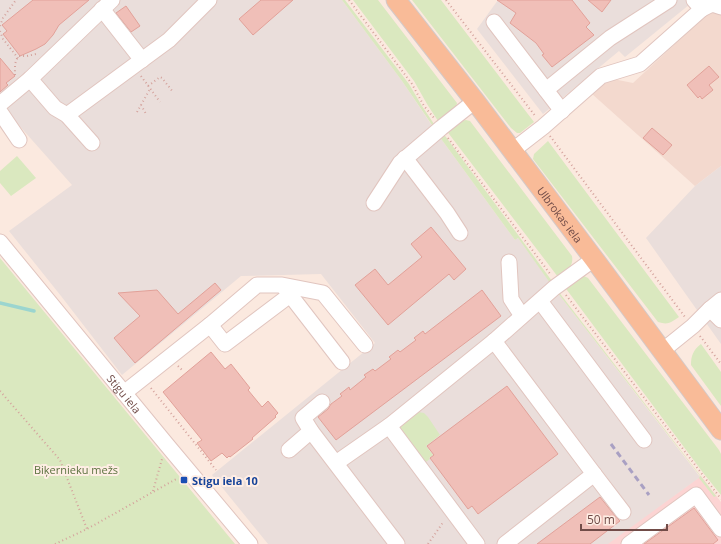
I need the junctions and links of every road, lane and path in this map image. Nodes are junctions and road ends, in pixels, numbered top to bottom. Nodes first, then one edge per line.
1 (16, 0) edge
2 (210, 0) edge
3 (349, 0) edge
4 (396, 0) edge
5 (446, 0) edge
6 (669, 0) edge
7 (107, 4) edge
8 (698, 5) edge
9 (721, 7) edge
10 (494, 22) dead end
11 (0, 26) edge
12 (0, 31) edge
13 (18, 58) dead end
14 (137, 63) junction
15 (30, 79) junction
16 (148, 86) junction
17 (150, 89) junction
18 (546, 90) junction
19 (173, 92) dead end
20 (475, 101) junction
21 (160, 102) dead end
22 (0, 104) edge
23 (141, 105) junction
24 (562, 111) junction
25 (0, 112) edge
26 (137, 112) dead end
27 (146, 114) dead end
28 (67, 115) junction
29 (544, 127) junction
30 (441, 128) junction
31 (19, 140) dead end
32 (92, 142) dead end
33 (512, 151) junction
34 (405, 158) junction
35 (374, 203) dead end
36 (460, 233) dead end
37 (0, 242) edge
38 (594, 259) junction
39 (509, 262) dead end
40 (558, 285) junction
41 (286, 290) junction
42 (540, 301) junction
43 (716, 305) edge
44 (522, 316) junction
45 (721, 320) edge
46 (210, 325) junction
47 (692, 326) junction
48 (494, 341) junction
49 (365, 345) dead end
50 (662, 351) junction
51 (342, 362) dead end
52 (721, 364) edge
53 (177, 366) dead end
54 (182, 371) dead end
55 (139, 381) junction
56 (0, 391) edge
57 (124, 393) junction
58 (322, 402) dead end
59 (389, 426) junction
60 (721, 430) edge
61 (312, 431) junction
62 (644, 440) dead end
63 (167, 445) junction
64 (289, 450) dead end
65 (336, 463) junction
66 (216, 470) dead end
67 (190, 472) junction
68 (594, 474) junction
69 (152, 492) junction
70 (721, 499) edge
71 (457, 511) junction
72 (623, 512) dead end
73 (87, 529) junction
74 (721, 529) edge
75 (55, 544) edge
76 (250, 544) edge
77 (397, 544) edge
78 (428, 544) edge
79 (478, 544) edge
80 (505, 544) edge
81 (629, 544) edge

1 - 11 path
2 - 14 street
3 - 30 path
4 - 20 main road, Ulbrokas iela
5 - 29 path
6 - 18 street
7 - 14 street
7 - 15 street
8 - 9 street
8 - 24 street
10 - 18 street
12 - 13 path
14 - 16 path
14 - 28 street
15 - 22 street
15 - 28 street
16 - 17 path
16 - 19 path
17 - 21 path
17 - 23 path
18 - 24 street
20 - 30 street
20 - 33 main road, Ulbrokas iela
23 - 26 path
23 - 27 path
24 - 29 street
25 - 31 street
28 - 32 street
29 - 33 street
29 - 47 path
30 - 34 street
30 - 40 path
33 - 38 main road, Ulbrokas iela
34 - 35 street
34 - 36 street
37 - 57 street, Stigu iela
38 - 40 street
38 - 50 main road, Ulbrokas iela
39 - 44 street
40 - 42 street
40 - 70 path
41 - 46 street
41 - 46 street
41 - 49 street
41 - 51 street
42 - 44 street
42 - 62 street
43 - 45 street
43 - 47 street
44 - 48 street
46 - 55 street
47 - 50 street
47 - 52 path
48 - 59 street
48 - 68 street
50 - 60 main road, Ulbrokas iela
53 - 54 path
55 - 57 street
55 - 66 path
56 - 73 path
57 - 63 street, Stigu iela
58 - 61 street
59 - 65 street
59 - 71 street
61 - 64 street
61 - 65 street
63 - 67 street, Stigu iela
63 - 69 path
65 - 77 street
67 - 69 path
67 - 76 street, Stigu iela
68 - 72 street
68 - 80 street
69 - 73 path
71 - 78 path
71 - 79 street
73 - 75 path
74 - 81 street

